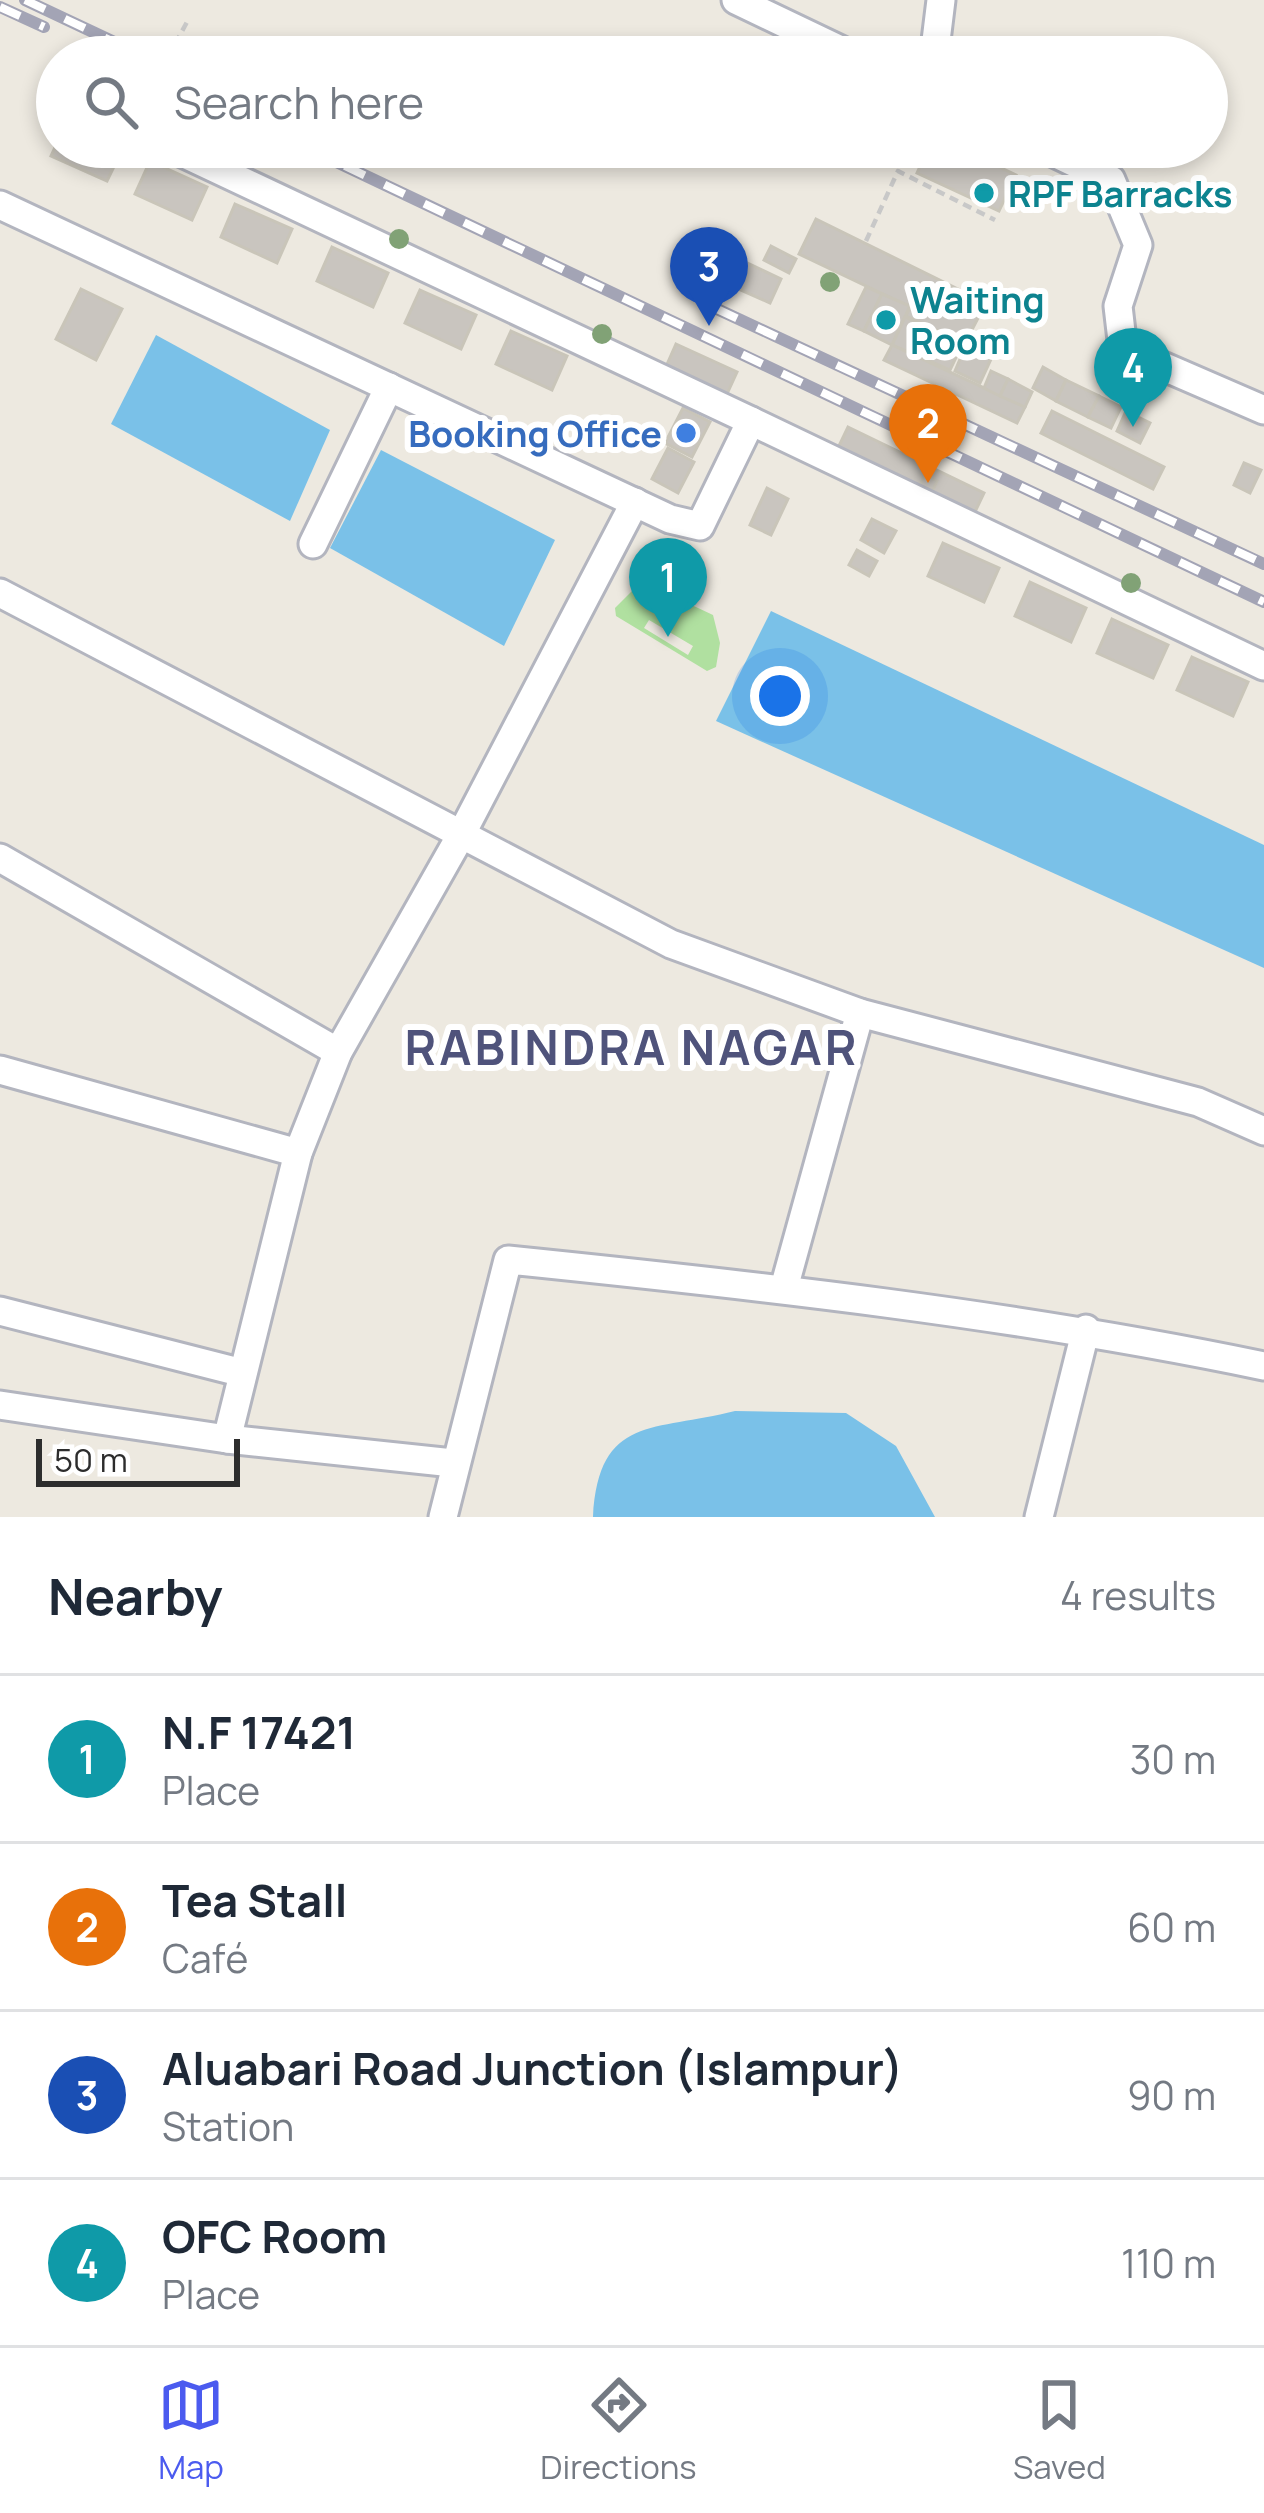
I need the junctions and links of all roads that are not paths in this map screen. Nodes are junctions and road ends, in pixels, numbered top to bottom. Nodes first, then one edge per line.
1 (736, 0) edge
2 (941, 0) edge
3 (811, 36) edge
4 (937, 36) edge
5 (214, 168) edge
6 (1086, 168) edge
7 (0, 205) edge
8 (388, 387) junction
9 (1264, 410) edge
10 (751, 422) junction
11 (635, 502) junction
12 (313, 544) dead end
13 (0, 593) edge
14 (1264, 666) edge
15 (460, 835) junction
16 (0, 858) edge
17 (860, 1013) junction
18 (338, 1052) junction
19 (0, 1070) edge
20 (1264, 1131) edge
21 (298, 1153) junction
22 (784, 1288) junction
23 (0, 1311) edge
24 (1086, 1329) junction
25 (1264, 1366) edge
26 (239, 1372) junction
27 (0, 1405) edge
28 (227, 1439) junction
29 (453, 1462) junction
30 (443, 1517) edge
31 (1039, 1517) edge

1 - 3 street
2 - 4 street
5 - 10 street
6 - 9 street
7 - 8 street
8 - 11 street
8 - 12 street
10 - 11 street
10 - 14 street
11 - 15 street
13 - 15 street
15 - 17 street
15 - 18 street
16 - 18 street
17 - 20 street
17 - 22 street
18 - 21 street
19 - 21 street
21 - 26 street
22 - 24 street
22 - 29 street
23 - 26 street
24 - 25 street
24 - 31 street
26 - 28 street
27 - 28 street
28 - 29 street
29 - 30 street

